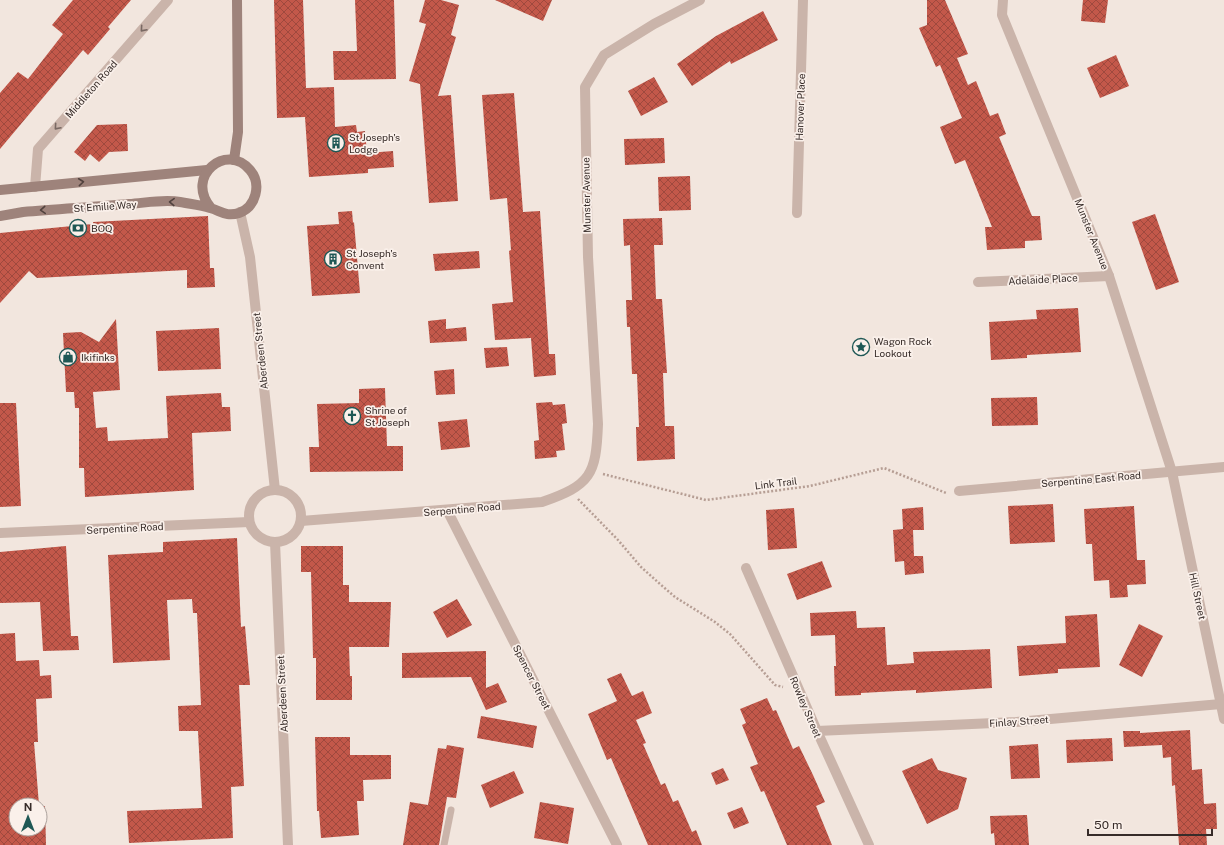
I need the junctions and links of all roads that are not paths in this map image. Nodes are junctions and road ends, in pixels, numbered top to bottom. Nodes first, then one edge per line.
1 (168, 0) edge
2 (237, 0) edge
3 (700, 0) edge
4 (803, 0) edge
5 (1003, 0) edge
6 (234, 160) junction
7 (207, 170) junction
8 (35, 187) junction
9 (0, 190) edge
10 (211, 208) junction
11 (240, 212) junction
12 (797, 213) dead end
13 (0, 216) edge
14 (1109, 276) junction
15 (978, 282) dead end
16 (1224, 467) edge
17 (592, 472) joint
18 (1172, 472) junction
19 (275, 490) junction
20 (959, 491) road end
21 (446, 510) junction
22 (301, 521) junction
23 (249, 522) junction
24 (0, 533) edge
25 (275, 542) junction
26 (746, 568) dead end
27 (1221, 704) junction
28 (1224, 719) edge
29 (817, 732) junction
30 (451, 810) dead end
31 (288, 845) edge
32 (444, 845) edge
33 (617, 845) edge
34 (869, 845) edge

1 -> 8 street, Middleton Road
2 - 6 main road
3 - 17 street, Munster Avenue
4 - 12 street, Hanover Place
5 - 14 street, Munster Avenue
6 - 7 main road
6 - 11 main road
8 -> 7 main road
7 - 10 main road
8 - 9 main road
10 - 11 main road
10 -> 13 main road, St Emilie Way
11 - 19 street, Aberdeen Street
14 - 15 street, Adelaide Place
14 - 18 street, Munster Avenue
16 - 18 street, Serpentine East Road
17 - 21 street, Serpentine Road
18 - 20 street, Serpentine East Road
18 - 27 street, Hill Street
19 - 22 street
19 - 23 street
21 - 22 street, Serpentine Road
21 - 33 street, Spencer Street
22 - 25 street
23 - 24 street, Serpentine Road
23 - 25 street
25 - 31 street, Aberdeen Street
26 - 29 street, Rowley Street
27 - 28 street, Hill Street
27 - 29 street, Finlay Street
29 - 34 street, Rowley Street
30 - 32 lane

